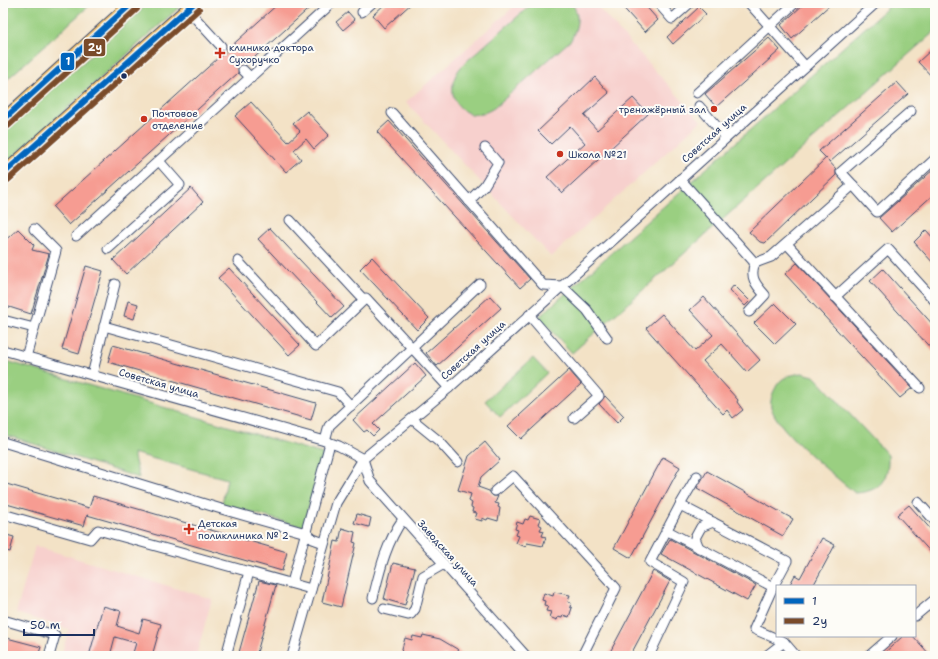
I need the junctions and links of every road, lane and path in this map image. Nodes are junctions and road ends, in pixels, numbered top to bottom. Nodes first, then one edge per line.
1 (132, 3) edge
2 (332, 3) edge
3 (372, 3) edge
4 (658, 3) edge
5 (690, 3) edge
6 (749, 3) edge
7 (795, 3) edge
8 (876, 3) edge
9 (191, 6) edge
10 (362, 12) dead end
11 (770, 27) junction
12 (221, 46) tunnel mouth
13 (805, 66) junction
14 (243, 70) tunnel mouth
15 (251, 78) junction
16 (697, 93) dead end
17 (699, 106) dead end
18 (911, 111) dead end
19 (392, 113) dead end
20 (3, 120) edge
21 (726, 137) junction
22 (485, 148) dead end
23 (935, 159) edge
24 (159, 161) junction
25 (3, 174) edge
26 (680, 178) junction
27 (853, 186) junction
28 (469, 201) junction
29 (290, 220) dead end
30 (34, 229) dead end
31 (76, 236) dead end
32 (787, 244) junction
33 (108, 249) dead end
34 (238, 261) dead end
35 (755, 264) junction
36 (115, 284) dead end
37 (480, 284) dead end
38 (562, 286) junction
39 (835, 296) junction
40 (364, 300) junction
41 (935, 301) edge
42 (748, 312) dead end
43 (529, 315) junction
44 (3, 320) edge
45 (104, 326) junction
46 (34, 328) junction
47 (607, 338) dead end
48 (413, 348) junction
49 (3, 350) edge
50 (26, 357) junction
51 (92, 375) junction
52 (448, 388) junction
53 (920, 388) dead end
54 (351, 406) junction
55 (574, 418) dead end
56 (412, 419) junction
57 (3, 442) edge
58 (328, 442) junction
59 (363, 459) junction
60 (458, 462) dead end
61 (697, 476) dead end
62 (495, 491) dead end
63 (918, 502) dead end
64 (680, 505) junction
65 (3, 514) edge
66 (403, 519) junction
67 (935, 521) edge
68 (713, 522) junction
69 (666, 530) junction
70 (306, 533) junction
71 (324, 543) junction
72 (699, 548) junction
73 (444, 564) junction
74 (249, 572) junction
75 (292, 583) junction
76 (773, 587) junction
77 (311, 589) junction
78 (373, 598) dead end
79 (935, 604) edge
80 (384, 609) dead end
81 (916, 615) edge
82 (3, 620) edge
83 (891, 637) edge
84 (784, 642) junction
85 (49, 656) edge
86 (226, 656) edge
87 (292, 656) edge
88 (526, 656) edge
89 (582, 656) edge
90 (650, 656) edge
91 (766, 656) edge
92 (796, 656) edge
93 (869, 656) edge

1 - 20 main road
2 - 15 street
3 - 10 street
4 - 5 street
6 - 11 street
7 - 11 street
8 - 13 street, Советская улица
9 - 12 street
9 - 25 main road
11 - 13 street
11 - 16 street
13 - 21 street, Советская улица
14 - 15 street
15 - 24 street
17 - 21 street
18 - 27 street
19 - 28 street
21 - 26 street, Советская улица
22 - 28 street
23 - 27 street
24 - 31 street
24 - 33 street
26 - 35 street
26 - 38 street, Советская улица
27 - 32 street
28 - 38 street
29 - 40 street
30 - 46 street
32 - 35 street
32 - 39 street
34 - 40 street
35 - 42 street
36 - 45 street
37 - 48 street
38 - 43 street, Советская улица
38 - 47 street
39 - 41 street
39 - 53 street
40 - 48 street
43 - 52 street, Советская улица
43 - 55 street
44 - 46 street
45 - 51 street
45 - 54 street
46 - 50 street
48 - 52 street
48 - 54 street
49 - 50 street, Советская улица
50 - 51 street, Советская улица
51 - 58 street, Советская улица
52 - 56 street, Советская улица
54 - 58 street
56 - 59 street, Советская улица
56 - 60 street
57 - 70 street
58 - 59 street, Советская улица
58 - 70 street
59 - 66 street, Заводская улица
59 - 71 street
61 - 64 street
62 - 89 street
63 - 67 street
64 - 68 street
64 - 69 street
65 - 74 street
66 - 73 street, Заводская улица
66 - 78 street
68 - 72 street
68 - 76 street
69 - 72 street
69 - 90 street
70 - 71 street
70 - 75 street
71 - 77 street
72 - 76 street
73 - 80 street
73 - 88 street, Заводская улица
74 - 75 street
74 - 86 street
75 - 77 street
76 - 84 street
77 - 87 street
79 - 81 street
82 - 85 street
83 - 93 street
84 - 91 street
84 - 92 street

